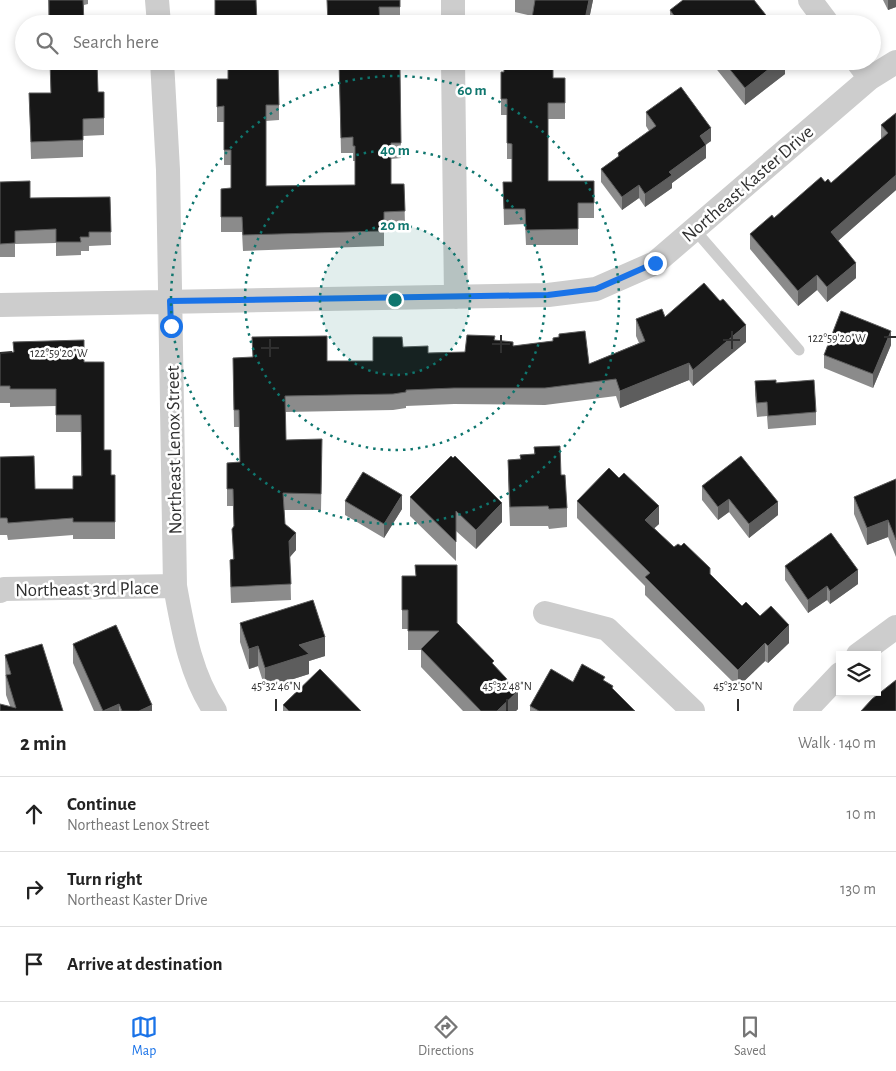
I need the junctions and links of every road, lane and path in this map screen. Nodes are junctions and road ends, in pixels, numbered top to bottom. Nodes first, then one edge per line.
1 (157, 0) edge
2 (452, 0) edge
3 (810, 0) edge
4 (158, 15) edge
5 (453, 15) edge
6 (821, 15) edge
7 (896, 62) edge
8 (881, 66) edge
9 (162, 70) edge
10 (453, 70) edge
11 (864, 70) edge
12 (694, 229) junction
13 (456, 296) junction
14 (170, 301) junction
15 (0, 305) edge
16 (799, 350) dead end
17 (175, 586) junction
18 (0, 591) edge
19 (545, 613) dead end
20 (896, 627) edge
21 (863, 651) edge
22 (836, 678) edge
23 (215, 711) edge
24 (693, 711) edge
25 (805, 711) edge

1 - 4 street
2 - 5 street
3 - 6 street
7 - 8 street, Northeast Kaster Drive
9 - 14 street, Northeast Lenox Street
10 - 13 street
11 - 12 street, Northeast Kaster Drive
12 - 13 street, Northeast Kaster Drive
12 - 16 lane
13 - 14 street, Northeast Kaster Drive
14 - 15 street, Northeast Kaster Drive
14 - 17 street, Northeast Lenox Street
17 - 18 street, Northeast 3rd Place
17 - 23 street, Northeast Lenox Street
19 - 24 street
20 - 21 street
22 - 25 street

